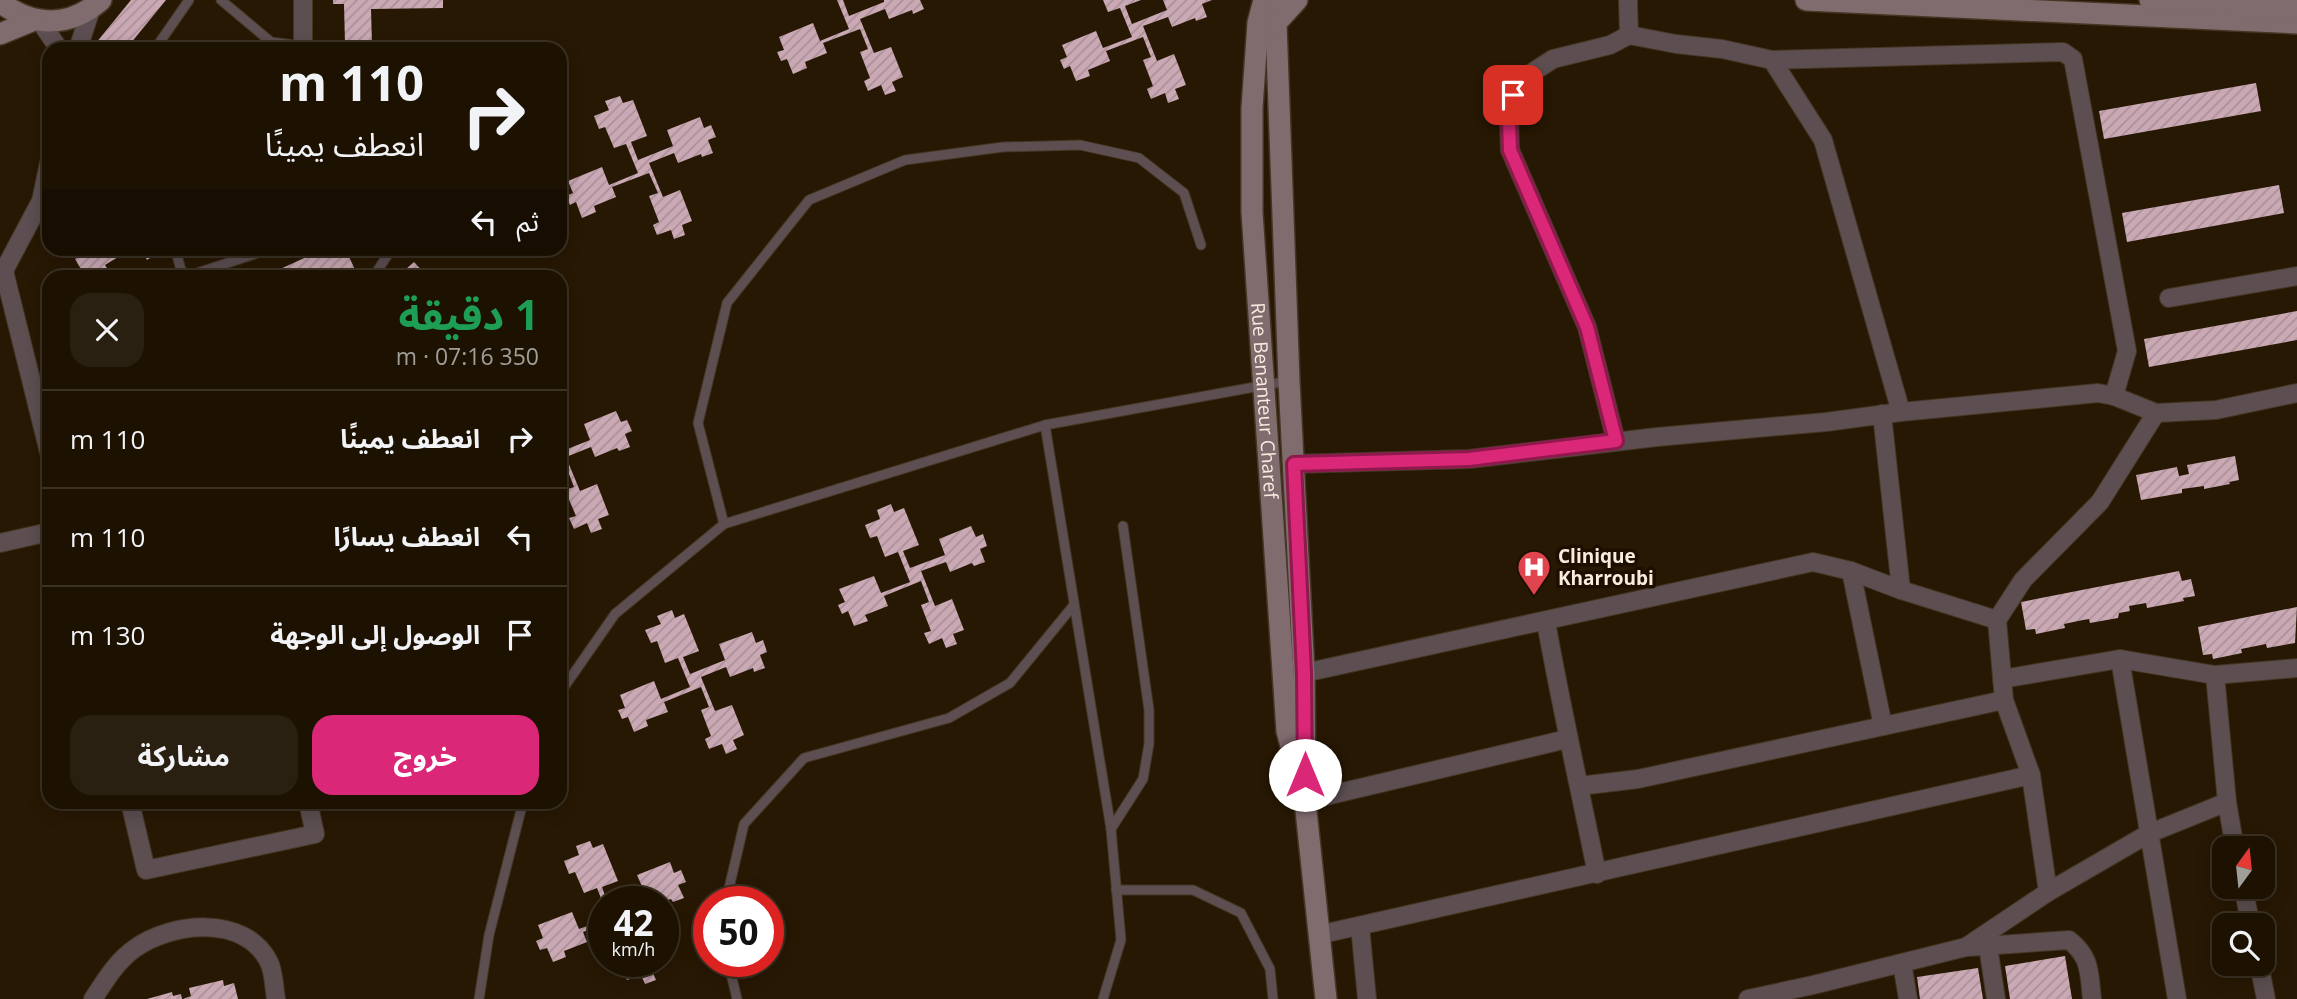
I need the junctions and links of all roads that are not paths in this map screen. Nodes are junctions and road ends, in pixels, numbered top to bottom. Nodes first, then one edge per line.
1 (189, 0) edge
2 (220, 0) edge
3 (303, 0) edge
4 (1249, 0) edge
5 (1264, 0) edge
6 (1277, 0) edge
7 (1297, 0) edge
8 (1628, 0) edge
9 (1806, 0) edge
10 (2150, 0) edge
11 (0, 2) edge
12 (96, 4) edge
13 (2183, 7) edge
14 (2297, 9) edge
15 (37, 21) junction
16 (1267, 23) junction
17 (2297, 23) edge
18 (0, 34) edge
19 (1629, 35) junction
20 (54, 42) edge
21 (81, 42) edge
22 (160, 42) edge
23 (271, 42) edge
24 (303, 42) edge
25 (1772, 60) junction
26 (42, 206) edge
27 (1201, 245) dead end
28 (249, 256) edge
29 (206, 270) edge
30 (2, 275) edge
31 (2297, 275) edge
32 (2169, 298) dead end
33 (1289, 381) junction
34 (1263, 386) junction
35 (2297, 393) edge
36 (2114, 396) junction
37 (42, 401) edge
38 (1901, 412) junction
39 (2156, 413) junction
40 (1882, 414) junction
41 (1045, 425) junction
42 (1616, 441) junction
43 (1294, 464) junction
44 (724, 524) junction
45 (1123, 526) dead end
46 (42, 533) edge
47 (0, 542) edge
48 (1851, 571) junction
49 (1901, 590) junction
50 (1073, 606) junction
51 (1997, 621) junction
52 (1546, 622) junction
53 (2120, 659) junction
54 (2297, 668) edge
55 (1304, 673) junction
56 (2216, 675) junction
57 (2002, 679) junction
58 (567, 683) edge
59 (2004, 700) junction
60 (1883, 726) junction
61 (1567, 739) junction
62 (2031, 775) junction
63 (1579, 786) junction
64 (1305, 801) junction
65 (2227, 802) junction
66 (132, 809) edge
67 (310, 809) edge
68 (521, 809) edge
69 (1111, 829) junction
70 (2148, 834) junction
71 (2233, 836) edge
72 (1597, 874) junction
73 (730, 886) edge
74 (1116, 890) junction
75 (2048, 892) junction
76 (1360, 926) junction
77 (1318, 935) junction
78 (1987, 946) junction
79 (1966, 947) junction
80 (1902, 963) junction
81 (2261, 976) edge
82 (732, 977) edge
83 (1814, 992) edge
84 (93, 999) edge
85 (276, 999) edge
86 (479, 999) edge
87 (737, 999) edge
88 (1103, 999) edge
89 (1273, 999) edge
90 (1326, 999) edge
91 (1367, 999) edge
92 (1748, 999) edge
93 (1908, 999) edge
94 (1996, 999) edge
95 (2092, 999) edge
96 (2177, 999) edge
97 (2266, 999) edge

1 - 22 lane
2 - 23 lane
3 - 24 street
4 - 16 main road
5 - 16 main road, Rue Benanteur Charef
6 - 16 main road, Rue Benanteur Charef
7 - 16 main road
8 - 19 street
9 - 13 main road
10 - 13 main road
11 - 15 main road
12 - 15 main road
12 - 21 street
13 - 14 main road
13 - 17 main road
15 - 18 main road
15 - 20 street
16 - 33 main road, Rue Benanteur Charef
16 - 34 main road, Rue Benanteur Charef
19 - 25 street
19 - 42 street
25 - 36 street
25 - 38 street
26 - 30 street
27 - 44 lane
28 - 29 lane
30 - 37 street
31 - 32 street
33 - 34 lane
33 - 43 main road, Rue Benanteur Charef
34 - 41 lane
34 - 64 main road, Rue Benanteur Charef
35 - 39 street
36 - 38 street
36 - 39 street
38 - 40 street
39 - 51 street
40 - 42 street
40 - 49 street
41 - 44 lane
41 - 50 lane
42 - 43 street
43 - 55 main road, Rue Benanteur Charef
44 - 58 lane
45 - 69 lane
46 - 47 street
48 - 49 street
48 - 52 street
48 - 60 street
49 - 51 street
50 - 69 lane
50 - 73 lane
51 - 57 street
52 - 55 street
52 - 61 street
53 - 56 street
53 - 57 street
53 - 70 street
54 - 56 street
55 - 64 main road, Rue Benanteur Charef
56 - 65 street
57 - 59 street
59 - 60 street
59 - 62 street
60 - 63 street
61 - 63 street
61 - 64 street
62 - 72 street
62 - 75 street
63 - 72 street
64 - 77 main road, Rue Benanteur Charef
65 - 70 street
65 - 71 street
66 - 67 street
68 - 86 lane
69 - 74 lane
70 - 75 street
70 - 96 street
72 - 76 street
74 - 88 lane
74 - 89 lane
75 - 79 street
76 - 77 street
76 - 91 street
77 - 90 main road, Rue Benanteur Charef
78 - 79 street
78 - 94 street
78 - 95 street
79 - 80 street
80 - 83 street
80 - 93 street
81 - 97 street
82 - 87 lane
83 - 92 street
84 - 85 street

